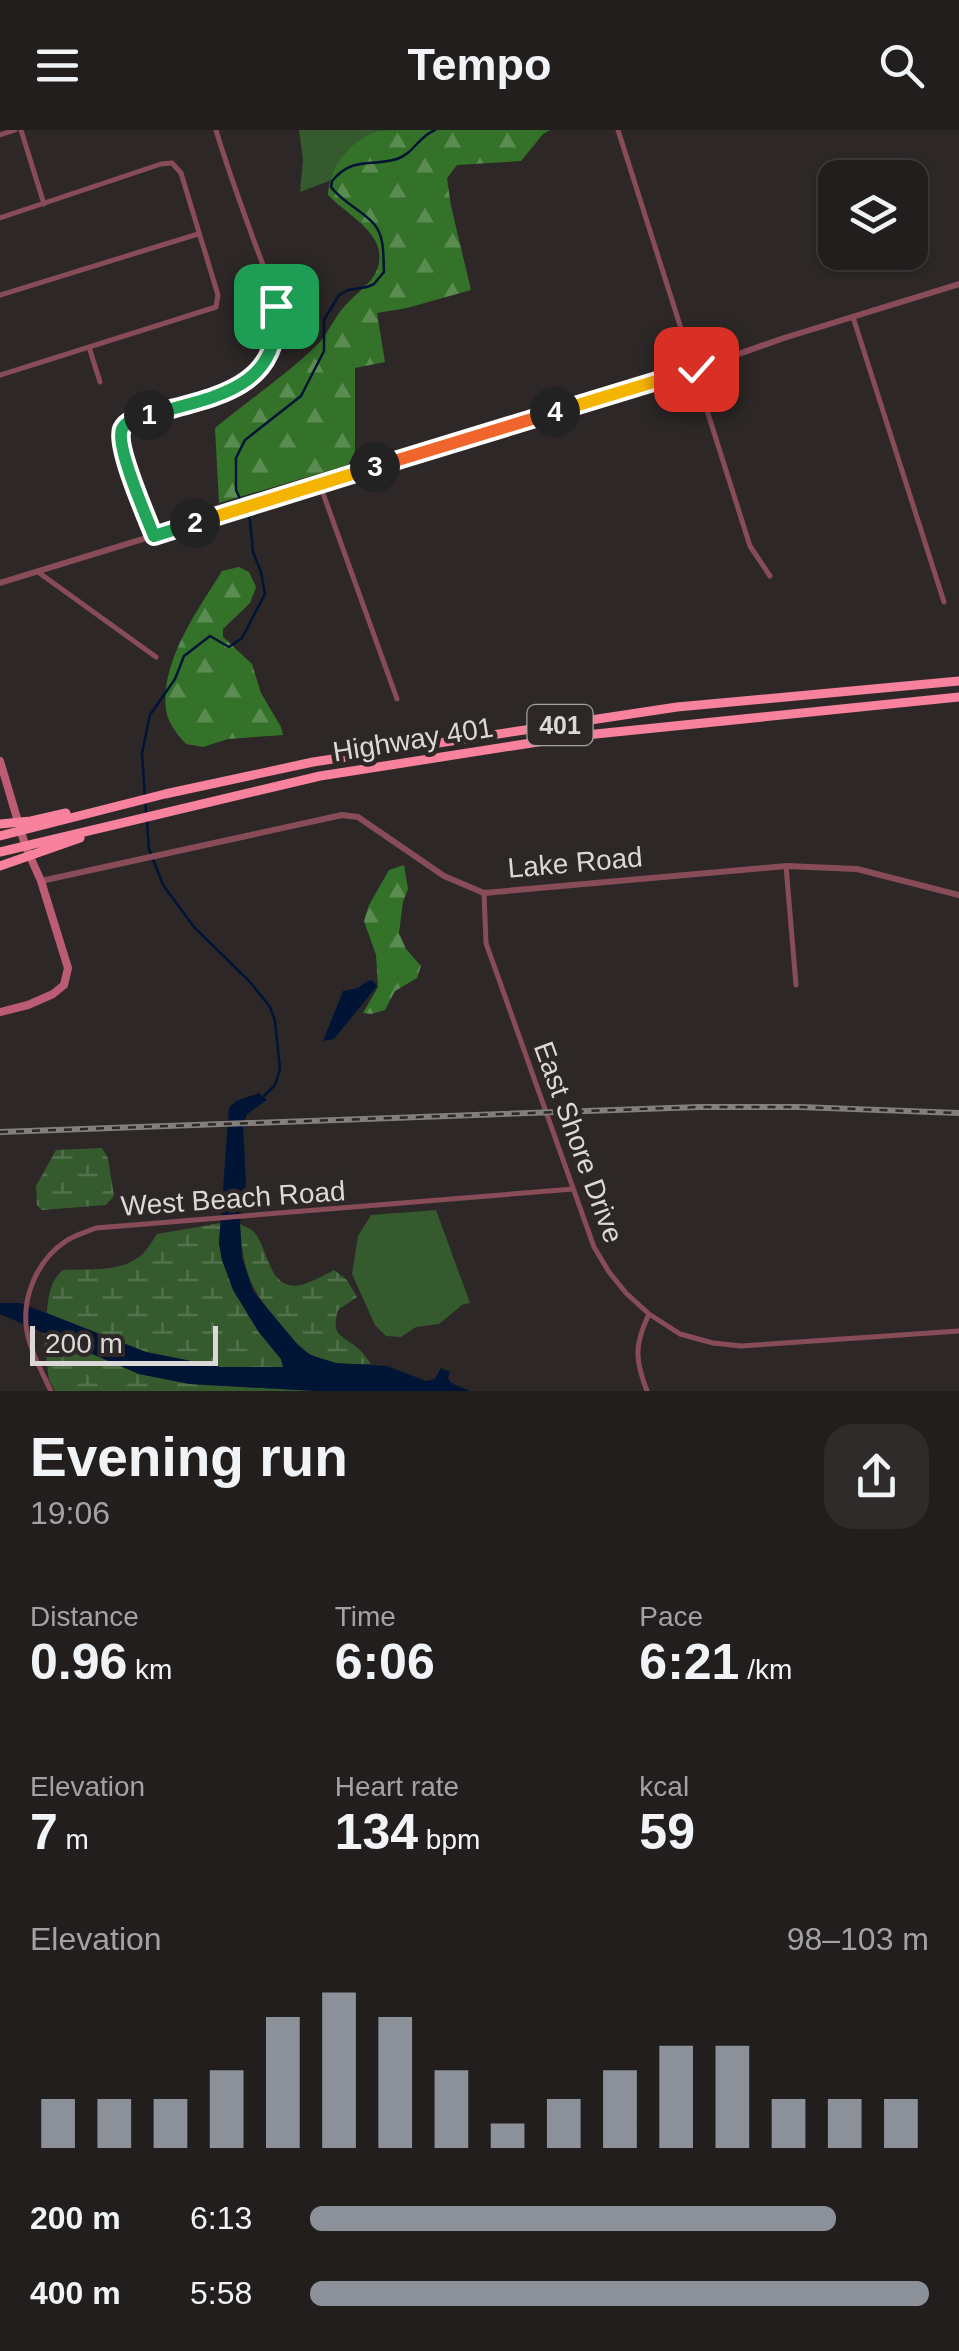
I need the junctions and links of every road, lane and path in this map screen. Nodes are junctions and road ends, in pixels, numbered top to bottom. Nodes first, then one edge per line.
1 (18, 130) edge
2 (216, 130) edge
3 (618, 130) edge
4 (0, 135) edge
5 (44, 204) junction
6 (0, 218) edge
7 (199, 234) junction
8 (959, 284) edge
9 (0, 295) edge
10 (853, 317) junction
11 (89, 347) junction
12 (696, 369) junction
13 (0, 375) edge
14 (100, 382) dead end
15 (320, 484) junction
16 (154, 536) junction
17 (38, 572) junction
18 (770, 576) dead end
19 (0, 583) edge
20 (944, 602) dead end
21 (156, 656) dead end
22 (959, 682) edge
23 (959, 697) edge
24 (397, 699) dead end
25 (0, 761) edge
26 (2, 830) edge
27 (38, 847) junction
28 (0, 852) edge
29 (0, 866) edge
30 (786, 866) junction
31 (40, 882) junction
32 (484, 893) junction
33 (959, 895) edge
34 (796, 985) dead end
35 (0, 1012) edge
36 (572, 1190) junction
37 (649, 1314) junction
38 (959, 1332) edge
39 (52, 1391) edge
40 (647, 1391) edge

1 - 4 street
1 - 5 street
2 - 16 street
3 - 12 street
5 - 6 street
5 - 7 street
7 - 9 street
7 - 11 street
8 - 10 street
10 - 12 street
10 - 20 street
11 - 13 street
11 - 14 street
12 - 15 street
12 - 18 street
15 - 16 street
15 - 24 street
16 - 17 street
17 - 19 street
17 - 21 street
22 - 26 highway, Highway 401 / 401
23 - 27 highway, Highway 401 / 401
25 - 31 main road
27 - 28 highway
27 - 29 highway
30 - 32 street, Lake Road
30 - 33 street, Lake Road
30 - 34 street
31 - 32 street, Lake Road
31 - 35 main road
32 - 36 street, East Shore Drive
36 - 37 street, East Shore Drive
36 - 39 street, West Beach Road
37 - 38 street, East Shore Drive
37 - 40 street

